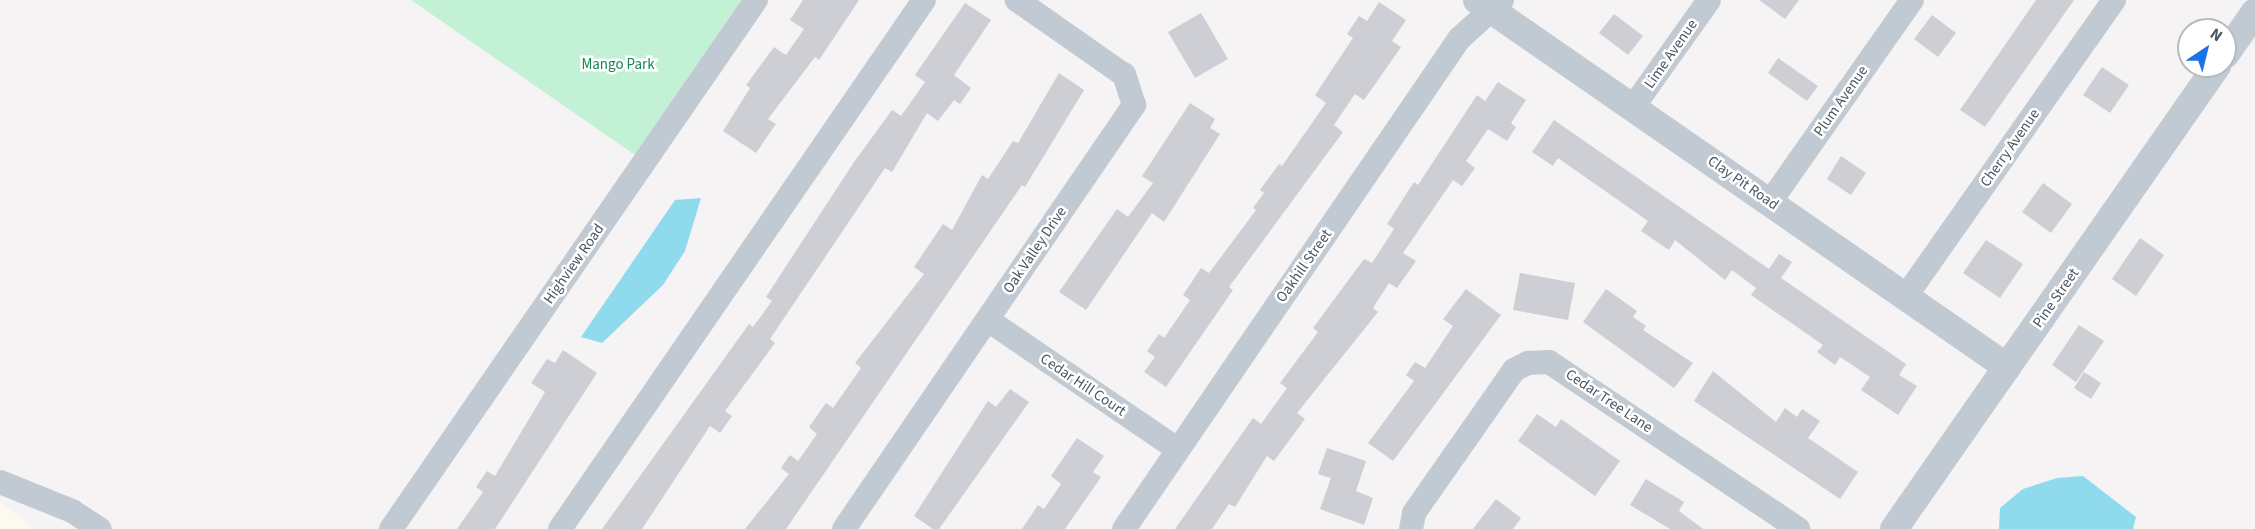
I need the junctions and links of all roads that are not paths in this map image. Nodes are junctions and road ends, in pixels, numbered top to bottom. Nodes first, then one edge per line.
1 (756, 0) edge
2 (924, 0) edge
3 (1017, 0) edge
4 (1709, 0) edge
5 (1912, 0) edge
6 (2114, 0) edge
7 (1491, 4) edge
8 (2255, 12) edge
9 (2237, 38) edge
10 (2209, 78) edge
11 (1634, 107) junction
12 (1770, 202) junction
13 (1906, 296) junction
14 (988, 320) junction
15 (2007, 368) junction
16 (1177, 449) junction
17 (0, 482) edge
18 (100, 529) edge
19 (391, 529) edge
20 (560, 529) edge
21 (844, 529) edge
22 (1124, 529) edge
23 (1411, 529) edge
24 (1798, 529) edge
25 (1894, 529) edge

1 - 19 street, Highview Road
2 - 20 street
3 - 14 street, Oak Valley Drive
4 - 11 street, Lime Avenue
5 - 12 street, Plum Avenue
6 - 13 street, Cherry Avenue
7 - 11 street, Clay Pit Road
7 - 16 street, Oakhill Street
8 - 9 street
10 - 15 street, Pine Street
11 - 12 street, Clay Pit Road
12 - 13 street, Clay Pit Road
13 - 15 street, Clay Pit Road
14 - 16 street, Cedar Hill Court
14 - 21 street, Oak Valley Drive
15 - 25 street, Pine Street
16 - 22 street, Oakhill Street
17 - 18 street
23 - 24 street, Cedar Tree Lane

